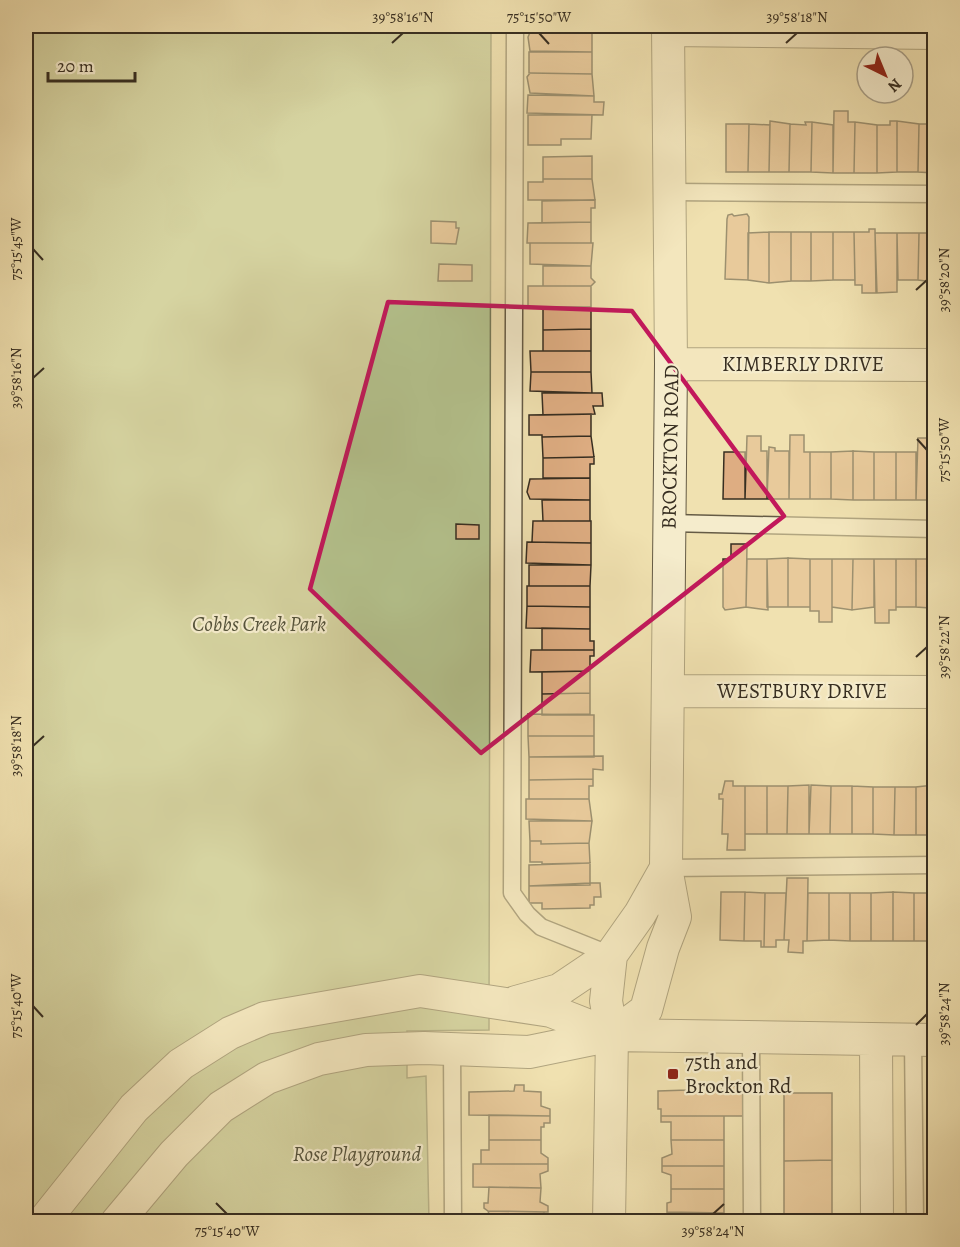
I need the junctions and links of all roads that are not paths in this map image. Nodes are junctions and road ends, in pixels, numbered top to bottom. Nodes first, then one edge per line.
1 (515, 26) edge
2 (668, 28) edge
3 (934, 33) edge
4 (670, 192) junction
5 (934, 194) edge
6 (671, 364) junction
7 (934, 365) edge
8 (669, 523) junction
9 (934, 529) edge
10 (669, 691) junction
11 (934, 692) edge
12 (934, 865) edge
13 (666, 868) junction
14 (610, 955) junction
15 (507, 1004) junction
16 (612, 1035) junction
17 (751, 1037) junction
18 (876, 1040) junction
19 (924, 1040) edge
20 (452, 1048) junction
21 (43, 1221) edge
22 (117, 1221) edge
23 (453, 1221) edge
24 (609, 1221) edge
25 (752, 1221) edge
26 (877, 1221) edge
27 (915, 1221) edge

1 - 14 lane
2 - 3 street
2 - 4 street, BROCKTON ROAD
4 - 5 lane
4 - 6 street, BROCKTON ROAD
6 - 7 street, KIMBERLY DRIVE
6 - 8 street, BROCKTON ROAD
8 - 9 lane
8 - 10 street, BROCKTON ROAD
10 - 11 street, WESTBURY DRIVE
10 - 13 street, BROCKTON ROAD
12 - 13 lane
13 - 14 street, BROCKTON ROAD
13 - 16 street, BROCKTON ROAD
14 - 15 street, BROCKTON ROAD
14 - 16 street
15 - 16 street
15 - 21 street
16 - 17 street
16 - 20 street
16 - 24 street
17 - 18 street
17 - 25 lane
18 - 19 street
18 - 26 street
19 - 27 lane
20 - 22 street
20 - 23 lane

